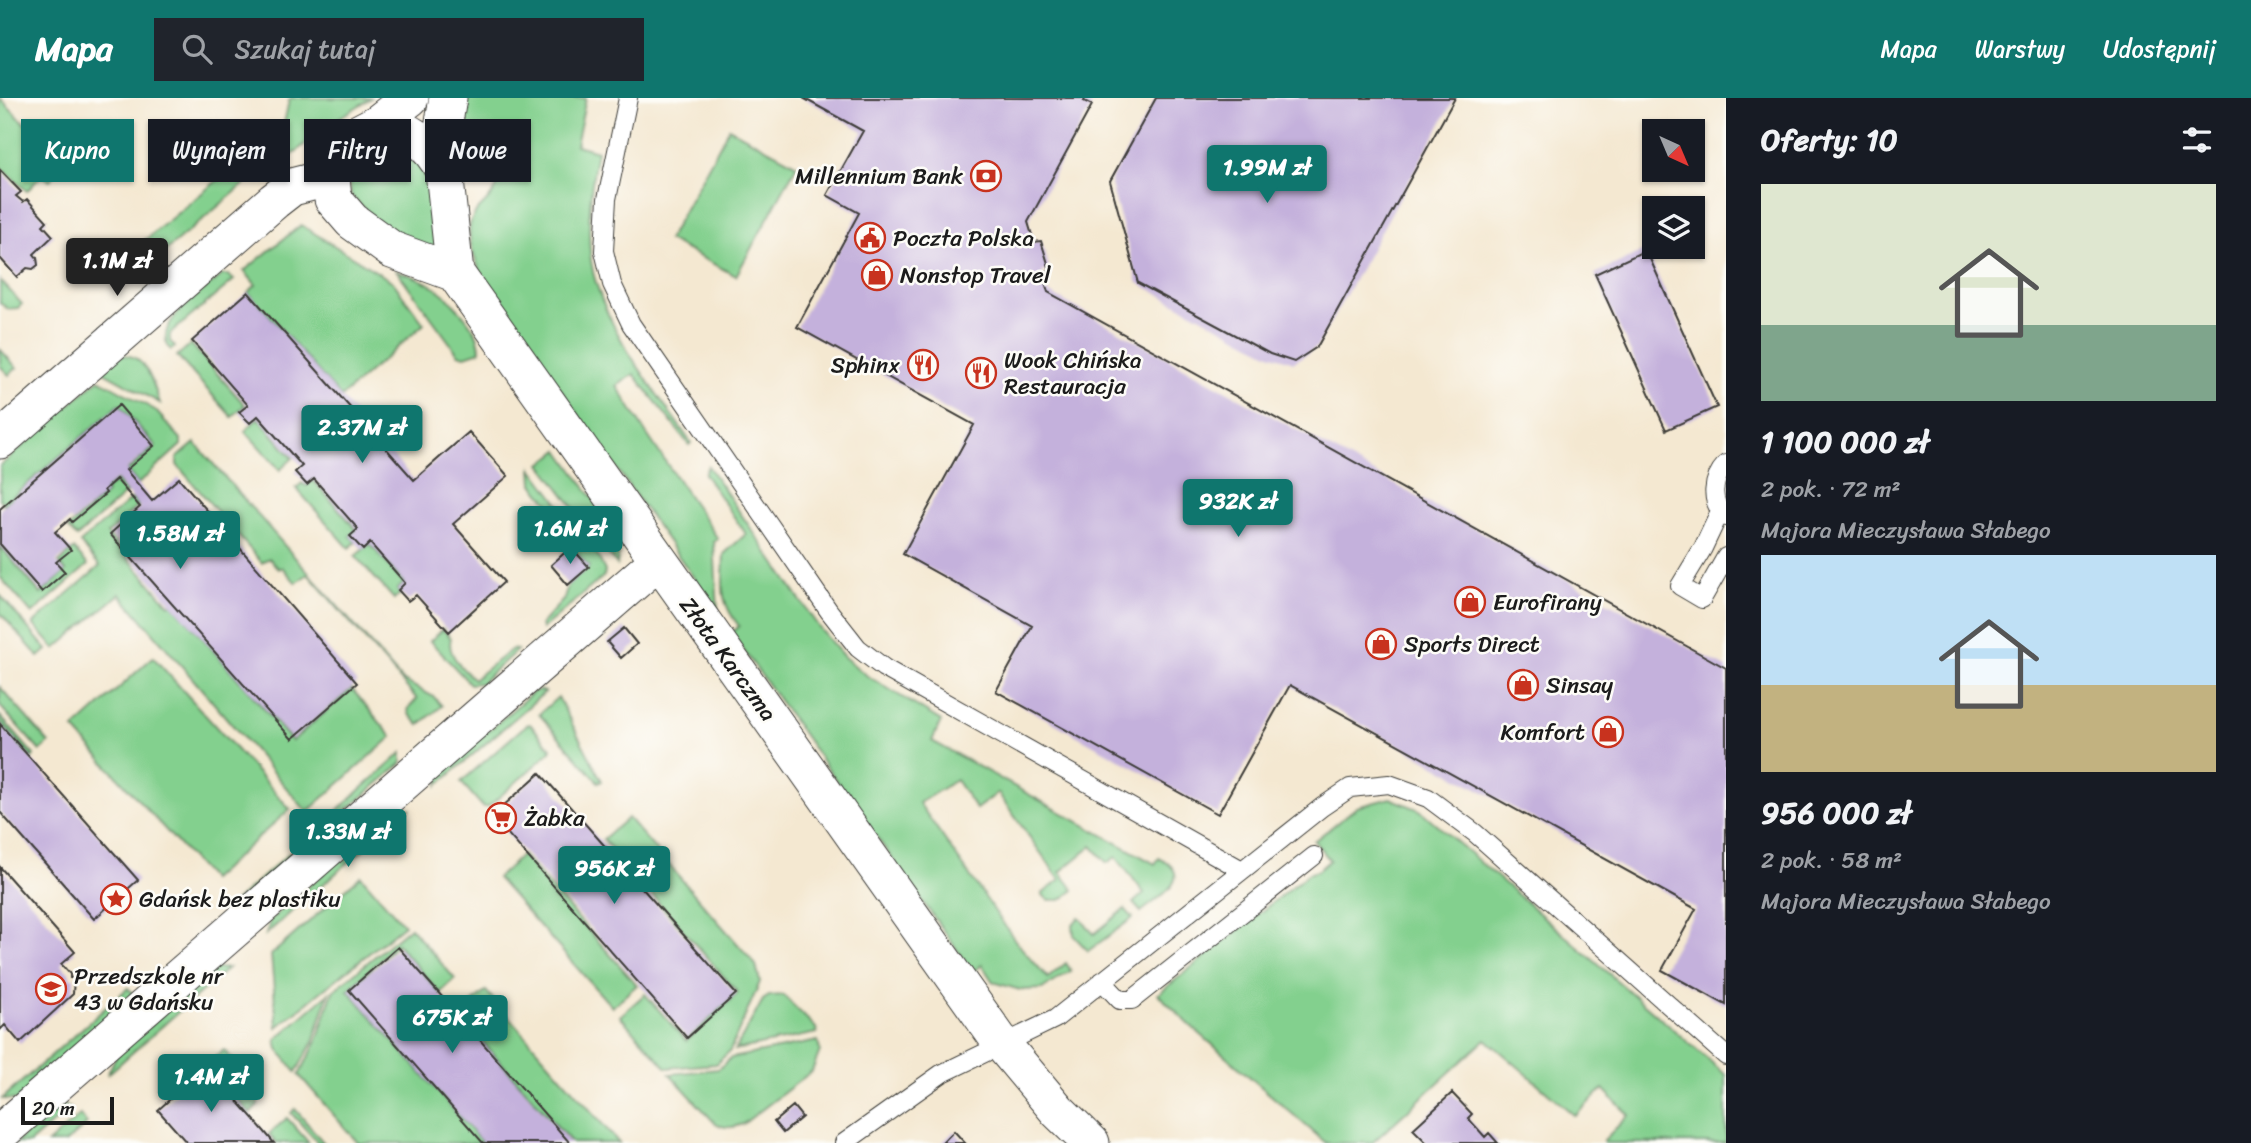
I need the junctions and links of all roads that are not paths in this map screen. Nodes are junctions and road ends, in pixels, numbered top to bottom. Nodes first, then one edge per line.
1 (410, 98) edge
2 (448, 98) edge
3 (628, 98) edge
4 (382, 119) edge
5 (444, 119) edge
6 (411, 133) edge
7 (425, 144) edge
8 (312, 182) edge
9 (331, 182) edge
10 (445, 182) edge
11 (455, 272) junction
12 (0, 440) edge
13 (1726, 464) edge
14 (1723, 514) edge
15 (1726, 557) edge
16 (658, 561) junction
17 (1314, 856) dead end
18 (1241, 870) junction
19 (1102, 981) junction
20 (1002, 1044) junction
21 (1726, 1056) edge
22 (0, 1133) edge
23 (844, 1143) edge
24 (1091, 1143) edge

1 - 4 street
2 - 5 street
3 - 18 lane
6 - 7 street
8 - 12 street
9 - 11 street
10 - 11 street, Złota Karczma
11 - 16 street, Złota Karczma
13 - 14 lane
14 - 15 lane
16 - 20 street, Złota Karczma
16 - 22 street
17 - 19 lane
18 - 19 lane
18 - 21 lane
19 - 20 lane
20 - 23 lane
20 - 24 street, Złota Karczma

